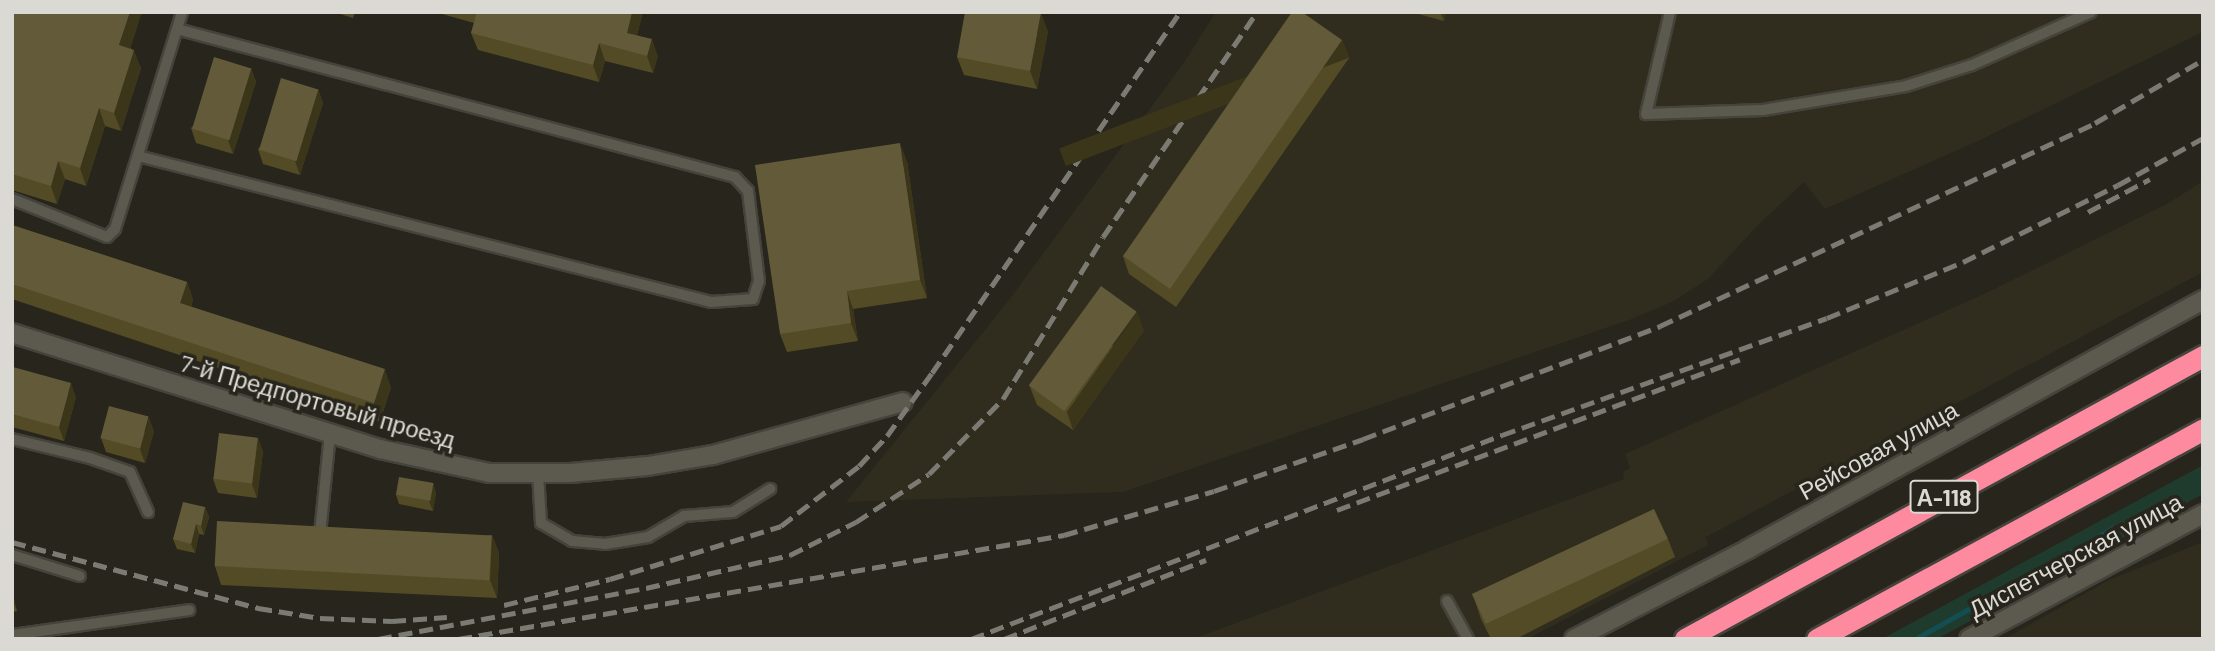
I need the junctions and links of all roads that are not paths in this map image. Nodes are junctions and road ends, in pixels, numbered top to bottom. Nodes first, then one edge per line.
1 (182, 12) edge
2 (1670, 12) edge
3 (2091, 12) edge
4 (177, 29) junction
5 (138, 156) junction
6 (12, 199) edge
7 (2203, 300) edge
8 (12, 333) edge
9 (2203, 356) edge
10 (903, 402) dead end
11 (2203, 429) edge
12 (330, 434) junction
13 (12, 439) edge
14 (538, 473) junction
15 (771, 489) dead end
16 (148, 512) dead end
17 (2203, 514) edge
18 (320, 534) edge
19 (12, 555) edge
20 (80, 576) dead end
21 (1447, 601) dead end
22 (189, 610) dead end
23 (12, 635) edge
24 (1468, 639) edge
25 (1574, 639) edge
26 (1685, 639) edge
27 (1817, 639) edge
28 (1969, 639) edge

1 - 4 lane
2 - 3 lane
4 - 5 lane
4 - 5 lane
5 - 6 lane
7 - 25 street, Рейсовая улица
8 - 12 street, 7-й Предпортовый проезд
9 - 26 highway, А-118
10 - 14 street, 7-й Предпортовый проезд
11 - 27 highway, А-118
12 - 14 street, 7-й Предпортовый проезд
12 - 18 lane
13 - 16 lane
14 - 15 lane
17 - 28 street, Диспетчерская улица
19 - 20 lane
21 - 24 lane
22 - 23 lane

